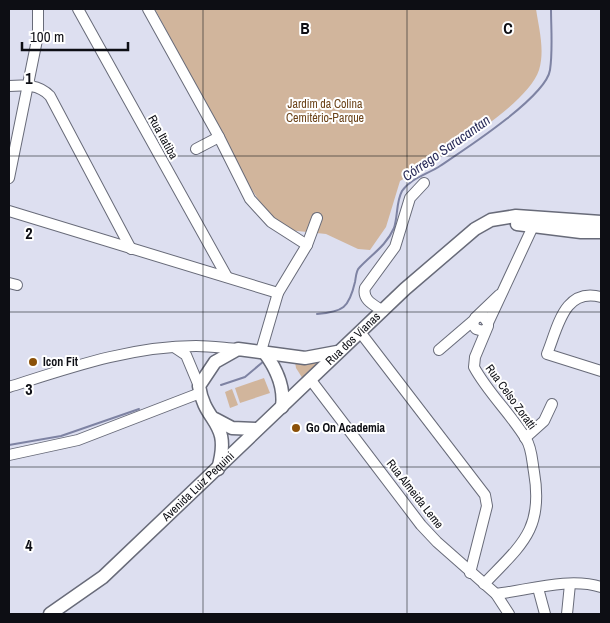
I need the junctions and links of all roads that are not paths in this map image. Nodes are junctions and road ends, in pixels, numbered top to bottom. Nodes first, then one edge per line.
1 (38, 9) edge
2 (78, 9) edge
3 (148, 9) edge
4 (29, 85) junction
5 (9, 86) edge
6 (219, 137) junction
7 (196, 149) dead end
8 (9, 178) edge
9 (424, 183) dead end
10 (9, 212) edge
11 (317, 218) dead end
12 (535, 222) junction
13 (601, 222) edge
14 (601, 232) edge
15 (307, 245) junction
16 (131, 249) junction
17 (227, 278) junction
18 (278, 293) junction
19 (502, 293) junction
20 (600, 296) edge
21 (383, 311) junction
22 (475, 319) junction
23 (488, 326) junction
24 (360, 332) junction
25 (174, 347) junction
26 (238, 349) junction
27 (439, 350) dead end
28 (339, 351) junction
29 (262, 352) junction
30 (601, 371) edge
31 (310, 379) junction
32 (9, 387) edge
33 (200, 390) junction
34 (552, 404) dead end
35 (282, 407) junction
36 (216, 420) junction
37 (257, 429) junction
38 (526, 438) junction
39 (9, 455) edge
40 (218, 469) junction
41 (470, 572) junction
42 (484, 584) junction
43 (570, 584) junction
44 (601, 587) edge
45 (538, 588) junction
46 (496, 594) junction
47 (507, 612) edge
48 (50, 614) edge
49 (546, 614) edge
50 (567, 614) edge

1 - 4 street
2 - 17 street, Rua Itatiba
3 - 6 street
4 - 5 street
4 - 8 street
4 - 16 street
6 - 7 street
6 - 15 street
9 - 21 street
10 - 16 street
11 - 15 street
12 - 13 main road, Rua dos Vianas
12 - 14 main road, Rua dos Vianas
12 - 19 street, Rua Celso Zoratti
12 - 21 main road, Rua dos Vianas
15 - 18 street
16 - 17 street
17 - 18 street
18 - 29 street
19 - 22 street
19 - 23 street, Rua Celso Zoratti
20 - 30 street
21 - 24 main road, Rua dos Vianas
22 - 23 street
22 - 27 street
23 - 38 street, Rua Celso Zoratti
24 - 28 main road, Rua dos Vianas
24 - 41 street
25 - 26 street, Rua dos Vianas
25 - 32 street, Rua dos Vianas
25 - 33 street
26 - 29 main road, Rua dos Vianas
26 - 33 main road
28 - 29 main road, Rua dos Vianas
28 - 31 main road, Avenida Luiz Pequini
29 - 35 main road
31 - 35 main road, Avenida Luiz Pequini
31 - 41 street, Rua Almeida Leme
33 - 36 main road
33 - 39 street
34 - 38 street
35 - 37 main road, Avenida Luiz Pequini
36 - 37 main road
36 - 40 main road
37 - 40 main road, Avenida Luiz Pequini
38 - 42 street, Rua Celso Zoratti
40 - 48 main road, Avenida Luiz Pequini
41 - 42 street, Rua Almeida Leme
42 - 46 street, Rua Almeida Leme
43 - 44 street
43 - 45 street
43 - 50 street
45 - 46 street
45 - 49 street
46 - 47 street, Rua Almeida Leme

